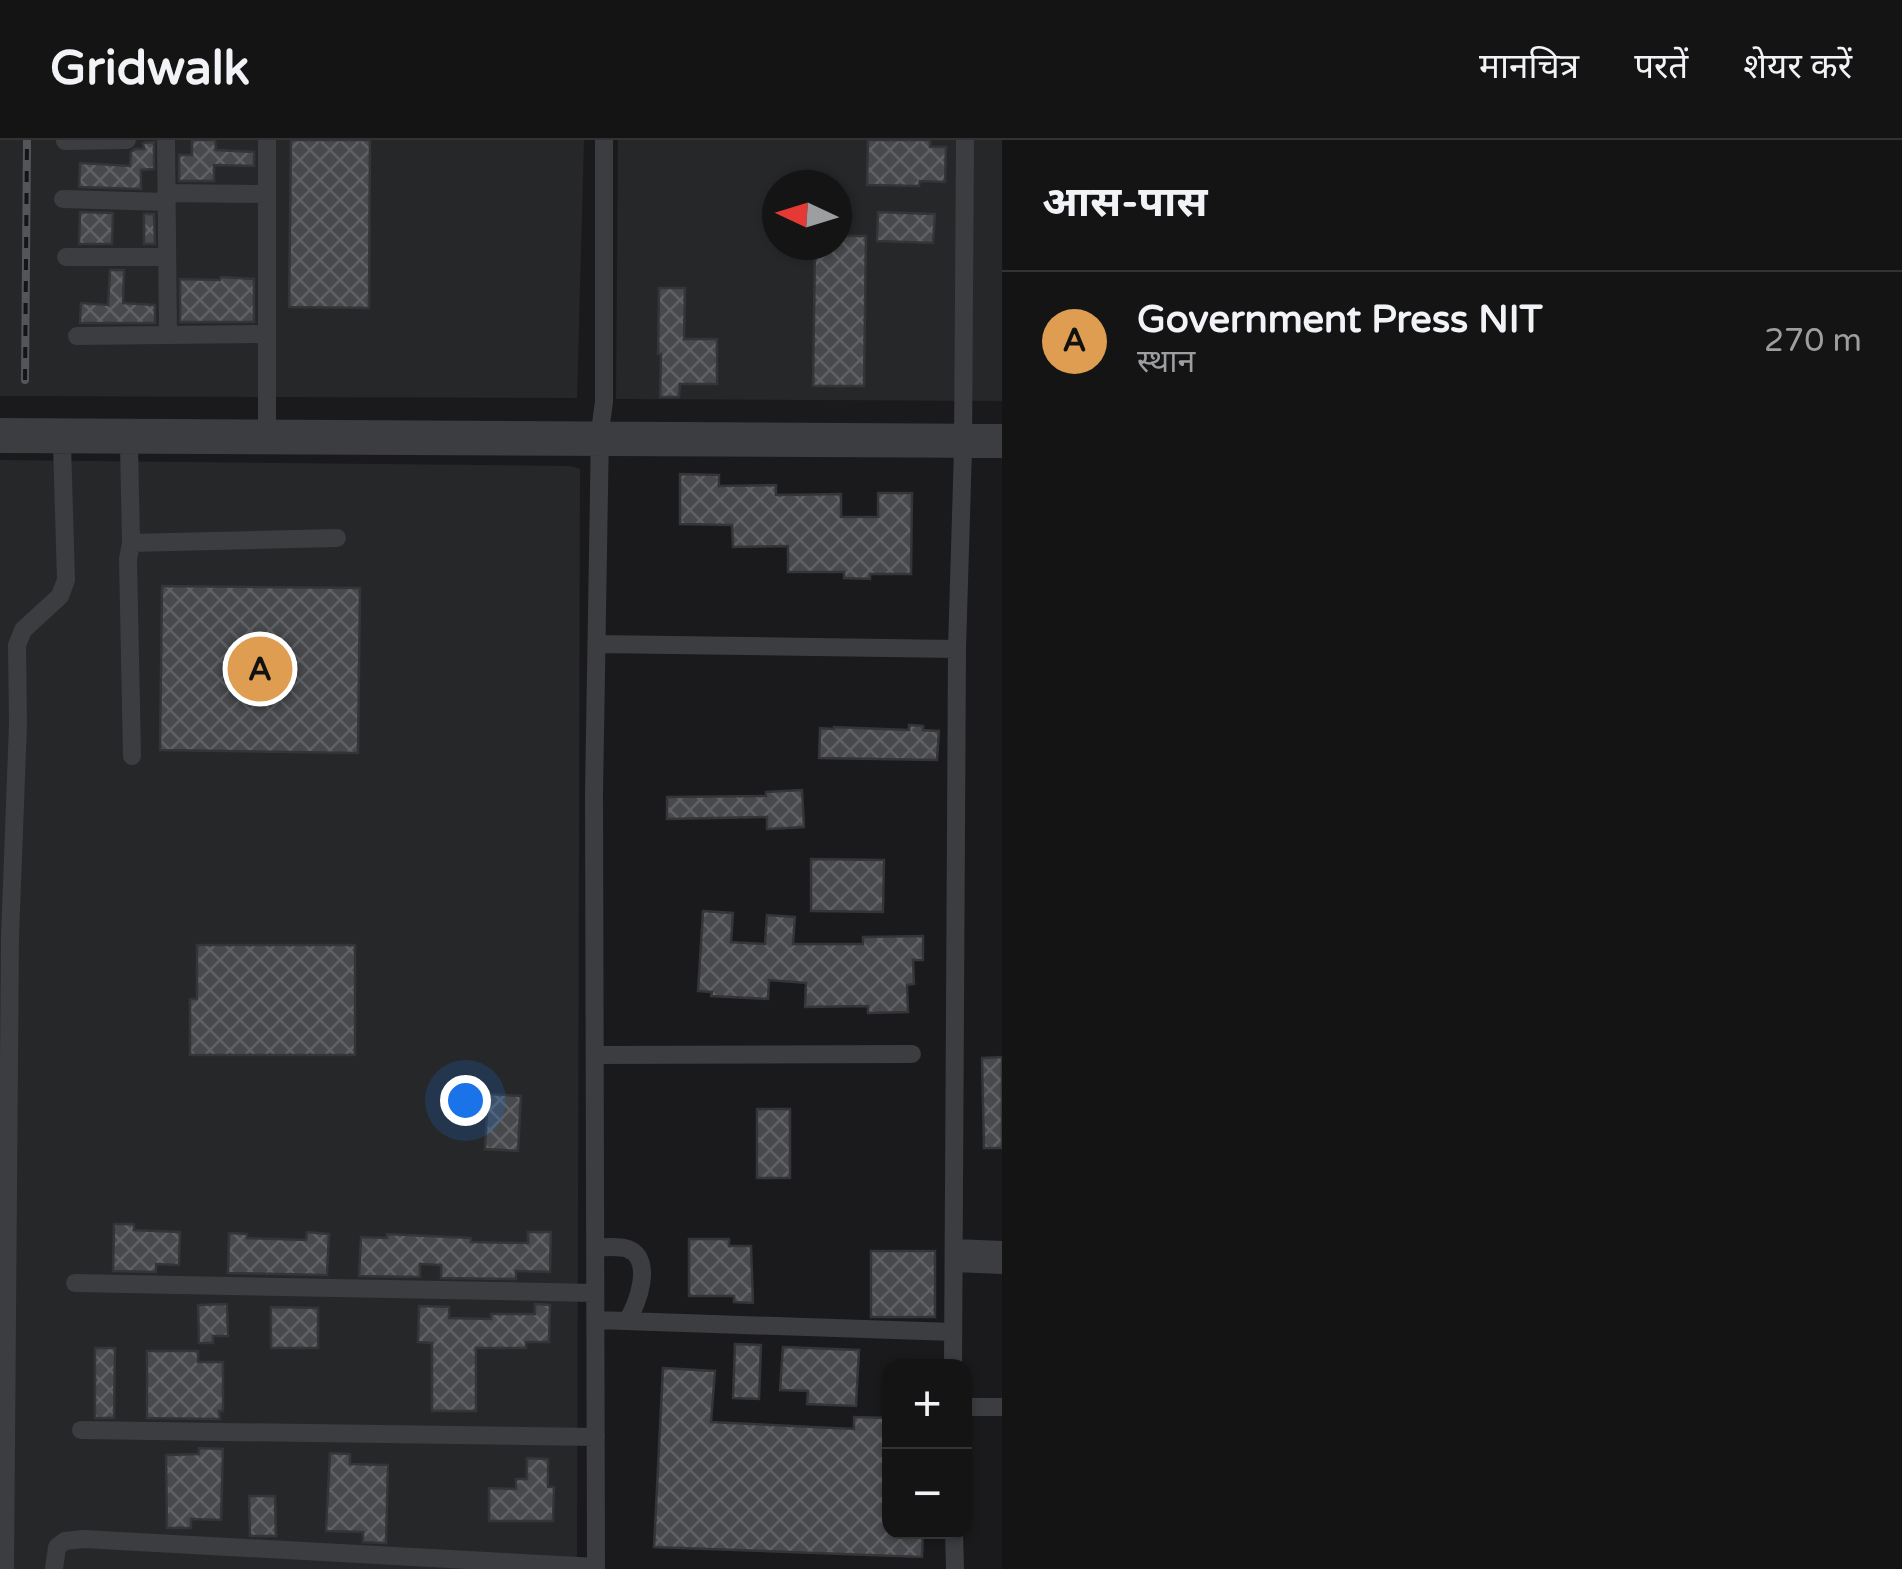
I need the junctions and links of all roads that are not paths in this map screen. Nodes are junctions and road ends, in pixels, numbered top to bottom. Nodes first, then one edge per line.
1 (126, 140) edge
2 (166, 140) edge
3 (267, 140) edge
4 (604, 140) edge
5 (965, 140) edge
6 (66, 141) edge
7 (267, 194) junction
8 (166, 198) junction
9 (63, 200) dead end
10 (66, 257) dead end
11 (167, 257) junction
12 (267, 334) junction
13 (168, 335) junction
14 (77, 336) dead end
15 (0, 427) edge
16 (267, 428) junction
17 (1002, 433) edge
18 (600, 440) junction
19 (963, 441) junction
20 (0, 444) edge
21 (62, 444) junction
22 (129, 445) junction
23 (1002, 449) edge
24 (337, 538) dead end
25 (130, 543) junction
26 (597, 644) junction
27 (957, 649) junction
28 (8, 745) edge
29 (132, 756) dead end
30 (912, 1054) dead end
31 (595, 1056) junction
32 (595, 1248) junction
33 (1002, 1250) edge
34 (955, 1256) junction
35 (1002, 1265) edge
36 (74, 1284) dead end
37 (596, 1293) junction
38 (596, 1320) junction
39 (627, 1321) junction
40 (953, 1332) junction
41 (954, 1359) edge
42 (972, 1407) edge
43 (1002, 1407) edge
44 (3, 1413) edge
45 (81, 1430) dead end
46 (596, 1436) junction
47 (2, 1536) edge
48 (954, 1539) edge
49 (596, 1568) edge
50 (5, 1569) edge
51 (54, 1569) edge
52 (954, 1569) edge

1 - 6 street
2 - 8 street
3 - 7 street
4 - 18 street
5 - 19 street
7 - 8 street
7 - 12 street
8 - 9 street
8 - 11 street
10 - 11 street
11 - 13 street
12 - 13 street
12 - 16 street
13 - 14 street
15 - 16 street
16 - 18 street
17 - 19 street
18 - 19 street
18 - 22 street
18 - 26 street
19 - 23 street
19 - 27 street
20 - 21 street
21 - 22 street
21 - 28 street
22 - 25 street
24 - 25 street
25 - 29 street
26 - 27 street
26 - 31 street
27 - 34 street
28 - 44 street
30 - 31 street
31 - 32 street
32 - 37 street
32 - 39 street
33 - 34 street
34 - 35 street
34 - 40 street
36 - 37 street
37 - 38 street
38 - 39 street
38 - 46 street
39 - 40 street
40 - 41 street
42 - 43 street
44 - 47 street
45 - 46 street
46 - 49 street
47 - 50 street
48 - 52 street
49 - 51 street

